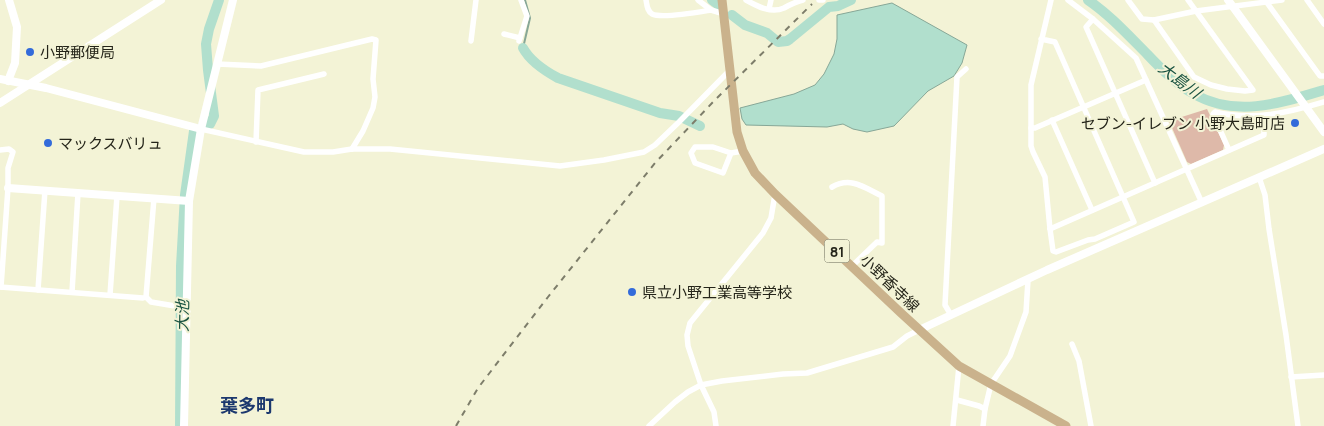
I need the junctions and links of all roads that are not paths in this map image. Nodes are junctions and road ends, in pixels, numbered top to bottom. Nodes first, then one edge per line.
1 (9, 0) edge
2 (161, 0) edge
3 (233, 0) edge
4 (476, 0) edge
5 (521, 0) edge
6 (646, 0) edge
7 (698, 0) edge
8 (722, 0) edge
9 (746, 0) edge
10 (771, 0) edge
11 (803, 0) edge
12 (1051, 0) edge
13 (1068, 0) edge
14 (1128, 0) edge
15 (1188, 0) edge
16 (1228, 0) edge
17 (1282, 0) edge
18 (1306, 0) edge
19 (1266, 1) edge
20 (1234, 7) junction
21 (769, 9) junction
22 (711, 10) junction
23 (1196, 12) junction
24 (724, 14) junction
25 (1093, 19) junction
26 (1154, 20) junction
27 (1324, 24) edge
28 (504, 34) dead end
29 (1041, 39) junction
30 (471, 41) dead end
31 (217, 64) junction
32 (966, 69) dead end
33 (730, 70) junction
34 (324, 74) dead end
35 (1324, 76) edge
36 (4, 80) edge
37 (1146, 80) junction
38 (28, 85) junction
39 (1115, 93) junction
40 (1324, 102) edge
41 (0, 103) edge
42 (1083, 106) junction
43 (1305, 106) junction
44 (1264, 116) junction
45 (1052, 120) junction
46 (1031, 128) junction
47 (201, 129) junction
48 (1324, 132) edge
49 (256, 142) junction
50 (352, 149) junction
51 (1324, 149) edge
52 (0, 150) edge
53 (1229, 150) junction
54 (743, 151) junction
55 (731, 152) junction
56 (1186, 169) junction
57 (1258, 177) junction
58 (1154, 183) junction
59 (832, 187) dead end
60 (8, 188) junction
61 (45, 190) junction
62 (78, 193) junction
63 (775, 194) junction
64 (118, 196) junction
65 (1123, 196) junction
66 (154, 198) junction
67 (190, 201) junction
68 (1202, 203) junction
69 (1092, 210) junction
70 (3, 214) edge
71 (1050, 229) junction
72 (852, 266) junction
73 (1028, 280) junction
74 (1, 287) edge
75 (38, 290) junction
76 (72, 292) junction
77 (110, 295) junction
78 (146, 297) junction
79 (186, 308) junction
80 (951, 315) junction
81 (919, 330) junction
82 (1072, 344) dead end
83 (959, 366) junction
84 (1324, 375) edge
85 (1291, 377) junction
86 (991, 384) junction
87 (701, 385) junction
88 (957, 400) junction
89 (985, 409) junction
90 (1057, 423) edge
91 (184, 426) edge
92 (649, 426) edge
93 (716, 426) edge
94 (953, 426) edge
95 (983, 426) edge
96 (1066, 426) edge
97 (1091, 426) edge
98 (1298, 426) edge

1 - 36 street
2 - 38 street
3 - 31 street
4 - 30 street
5 - 28 street
6 - 22 street
7 - 22 street
8 - 24 main road, 小野香寺線 / 81
9 - 21 street
10 - 21 street
11 - 21 street
12 - 29 street
13 - 25 street
14 - 26 street
15 - 23 street
16 - 20 street
17 - 19 street
18 - 27 street
19 - 20 street
19 - 35 street
20 - 23 street
20 - 43 street
22 - 24 street
23 - 26 street
23 - 26 street
24 - 33 main road, 小野香寺線 / 81
25 - 37 street
25 - 39 street
29 - 42 street
29 - 46 street
31 - 47 street
31 - 50 street
32 - 80 street
33 - 50 street
33 - 54 main road, 小野香寺線 / 81
34 - 49 street
36 - 38 street
37 - 39 street
37 - 56 street
38 - 41 street
38 - 47 street
39 - 42 street
39 - 58 street
40 - 43 street
42 - 45 street
42 - 65 street
43 - 44 street
43 - 48 street
44 - 53 street
44 - 53 street
45 - 46 street
45 - 69 street
46 - 71 street
47 - 49 street
47 - 67 street
49 - 50 street
51 - 57 street
52 - 60 street
53 - 56 street
54 - 55 street
54 - 63 main road, 小野香寺線 / 81
55 - 55 street
56 - 58 street
56 - 68 street
57 - 68 street
57 - 85 street
58 - 65 street
59 - 72 street
60 - 61 street
60 - 70 street
61 - 62 street
61 - 75 street
62 - 64 street
62 - 76 street
63 - 72 main road, 小野香寺線 / 81
63 - 87 street
64 - 66 street
64 - 77 street
65 - 69 street
65 - 71 street
66 - 67 street
66 - 78 street
67 - 79 street
68 - 73 street
69 - 71 street
70 - 74 street
72 - 81 main road, 小野香寺線 / 81
73 - 80 street
73 - 86 street
74 - 75 street
75 - 76 street
76 - 77 street
77 - 78 street
78 - 79 street
79 - 91 street
80 - 81 street
81 - 83 main road, 小野香寺線 / 81
81 - 87 street
82 - 97 street
83 - 86 main road, 小野香寺線 / 81
83 - 88 street
84 - 85 street
85 - 98 street
86 - 89 street
86 - 90 main road, 小野香寺線 / 81
87 - 92 street
87 - 93 street
88 - 89 street
88 - 94 street
89 - 95 street
90 - 96 main road, 小野香寺線 / 81

